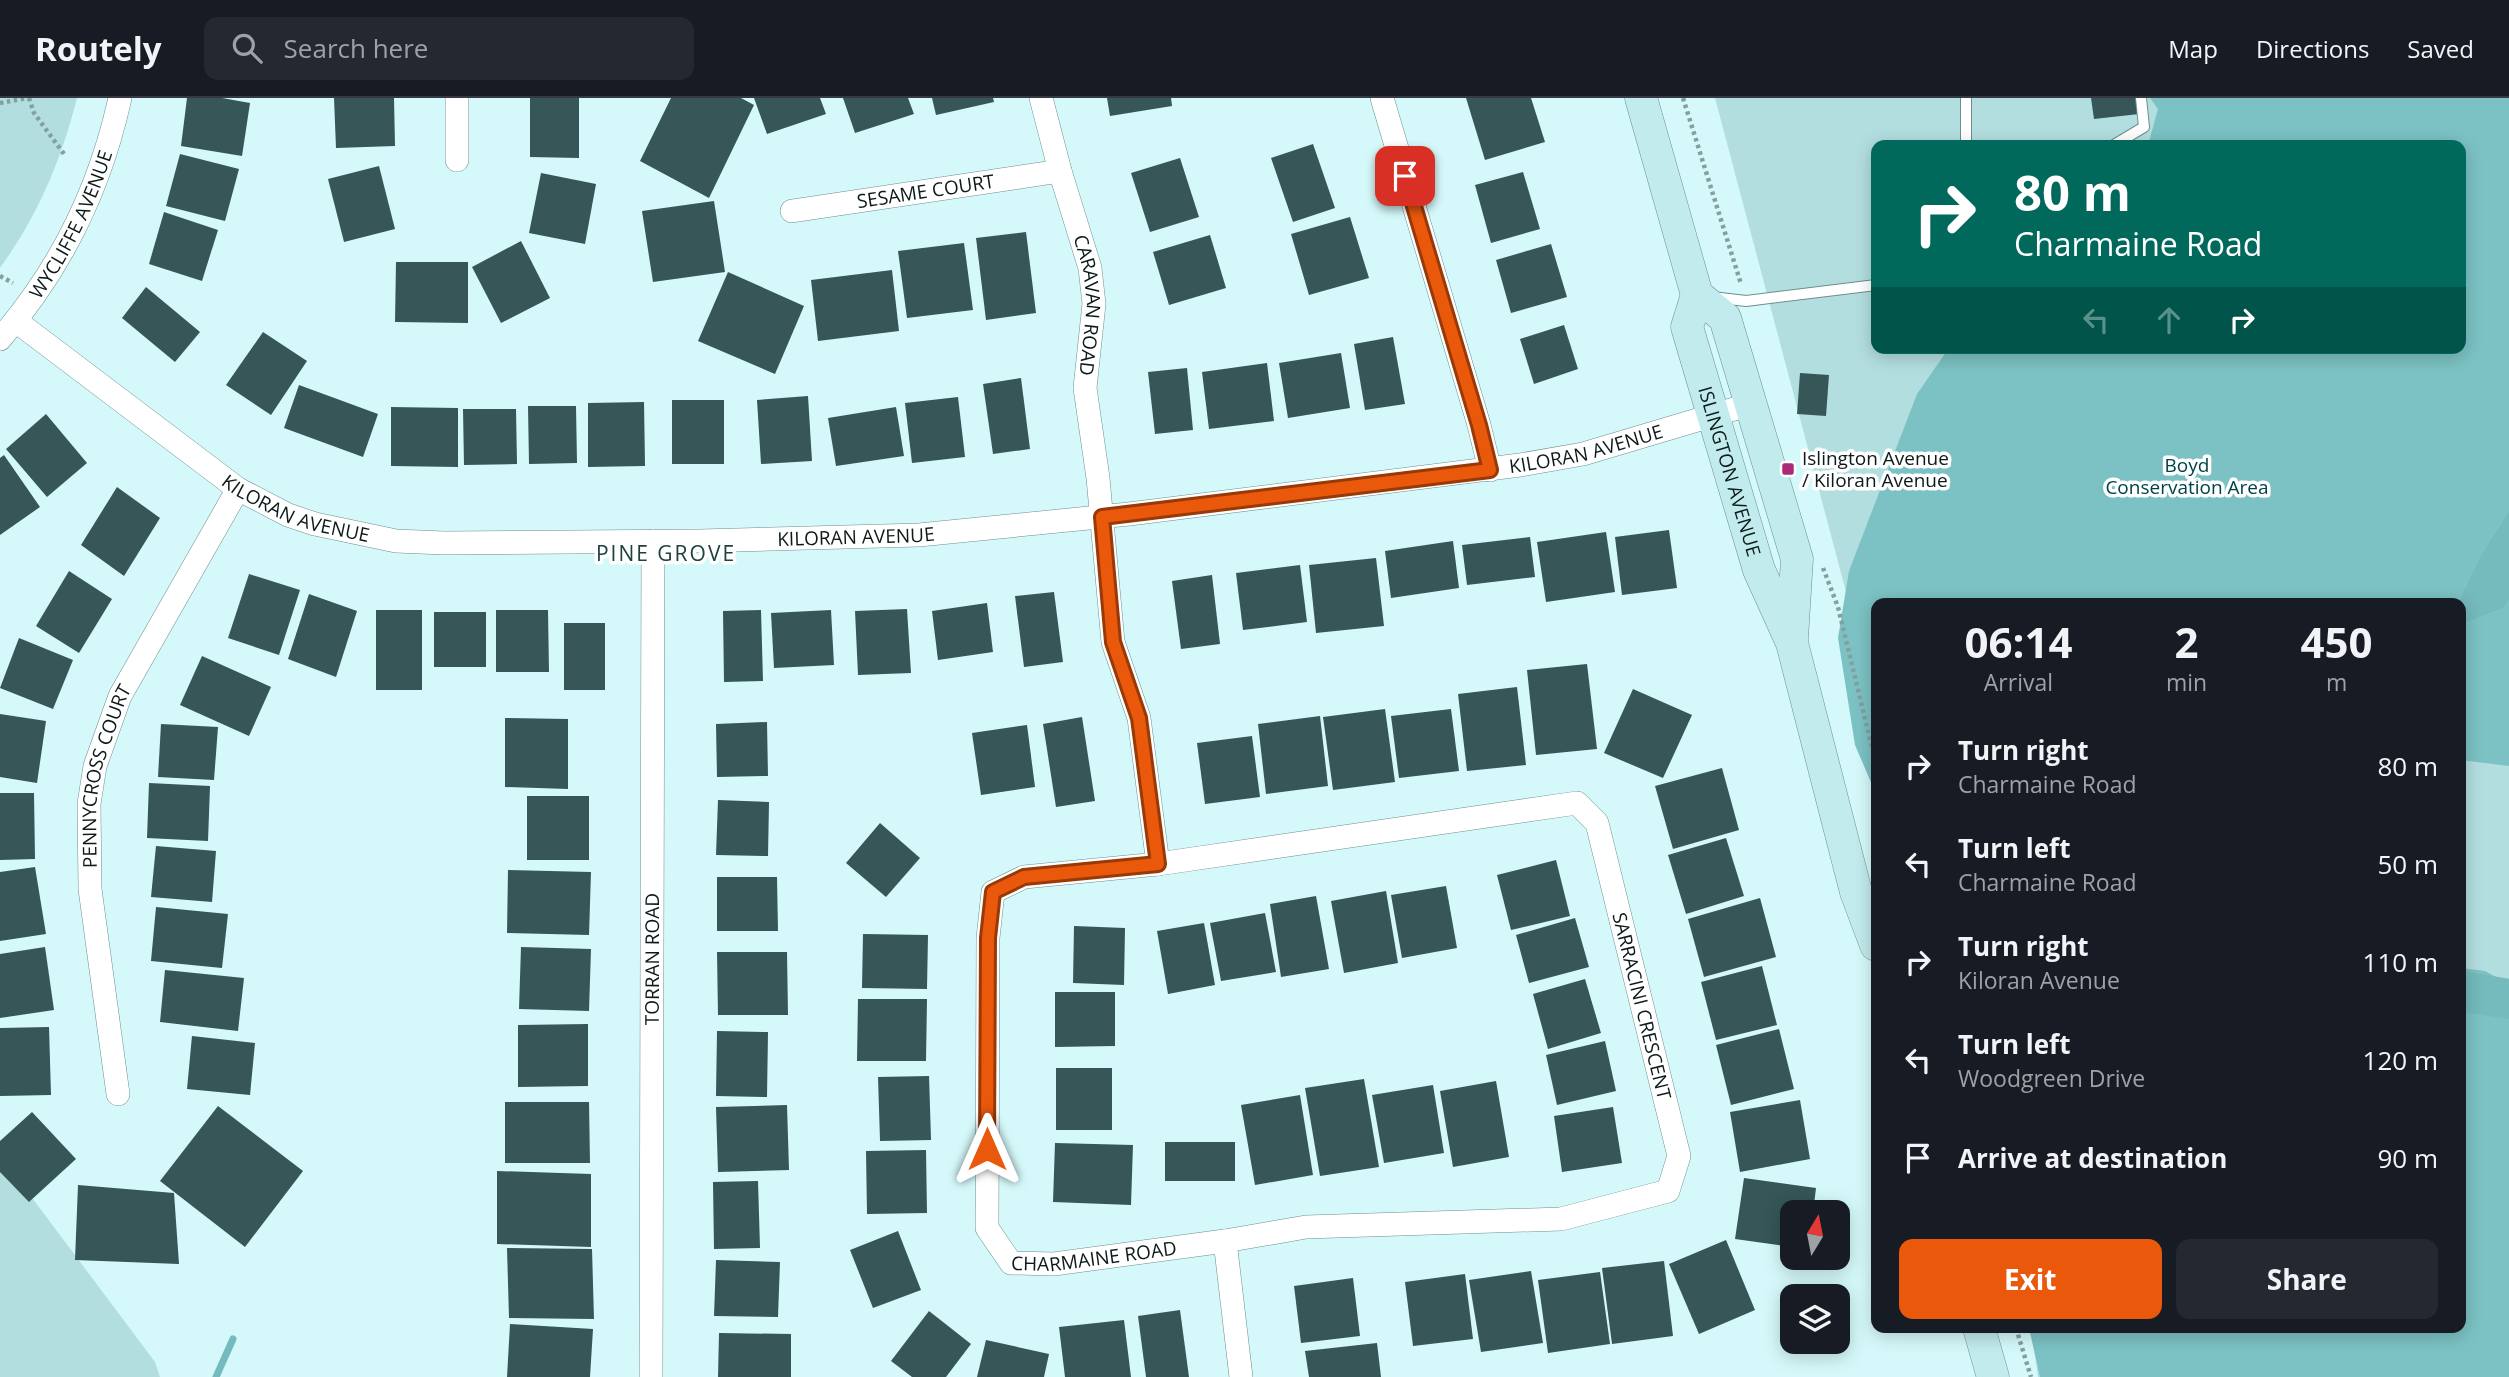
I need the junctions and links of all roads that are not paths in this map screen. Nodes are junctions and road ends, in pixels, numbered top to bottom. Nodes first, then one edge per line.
1 (120, 98) edge
2 (457, 98) edge
3 (1041, 98) edge
4 (1382, 98) edge
5 (1641, 98) edge
6 (1966, 98) edge
7 (2141, 98) edge
8 (1966, 140) edge
9 (2123, 140) edge
10 (457, 160) dead end
11 (1060, 171) junction
12 (792, 211) dead end
13 (1871, 286) edge
14 (1698, 295) junction
15 (16, 321) junction
16 (0, 339) edge
17 (1751, 404) junction
18 (1713, 416) junction
19 (1490, 470) junction
20 (237, 489) junction
21 (1102, 517) junction
22 (653, 541) junction
23 (1792, 643) junction
24 (1158, 864) junction
25 (1871, 932) edge
26 (118, 1094) dead end
27 (1224, 1241) junction
28 (1980, 1333) edge
29 (651, 1377) edge
30 (1241, 1377) edge
31 (1993, 1377) edge

1 - 15 street, WYCLIFFE AVENUE
2 - 10 street
3 - 11 street, CARAVAN ROAD
4 - 19 street
5 - 14 main road
6 - 8 lane
7 - 9 lane
11 - 12 street, SESAME COURT
11 - 21 street, CARAVAN ROAD
13 - 14 lane
14 - 17 main road, ISLINGTON AVENUE
14 - 18 main road, ISLINGTON AVENUE
15 - 16 street, WYCLIFFE AVENUE
15 - 20 street, KILORAN AVENUE
17 - 18 street, KILORAN AVENUE
17 - 23 main road, ISLINGTON AVENUE
18 - 19 street, KILORAN AVENUE
18 - 23 main road, ISLINGTON AVENUE
19 - 21 street, KILORAN AVENUE
20 - 22 street, KILORAN AVENUE
20 - 26 street, PENNYCROSS COURT
21 - 22 street, KILORAN AVENUE
21 - 24 street
22 - 29 street, TORRAN ROAD
23 - 25 main road, ISLINGTON AVENUE
24 - 27 street, CHARMAINE ROAD
24 - 27 street, SARRACINI CRESCENT
27 - 30 street
28 - 31 main road

